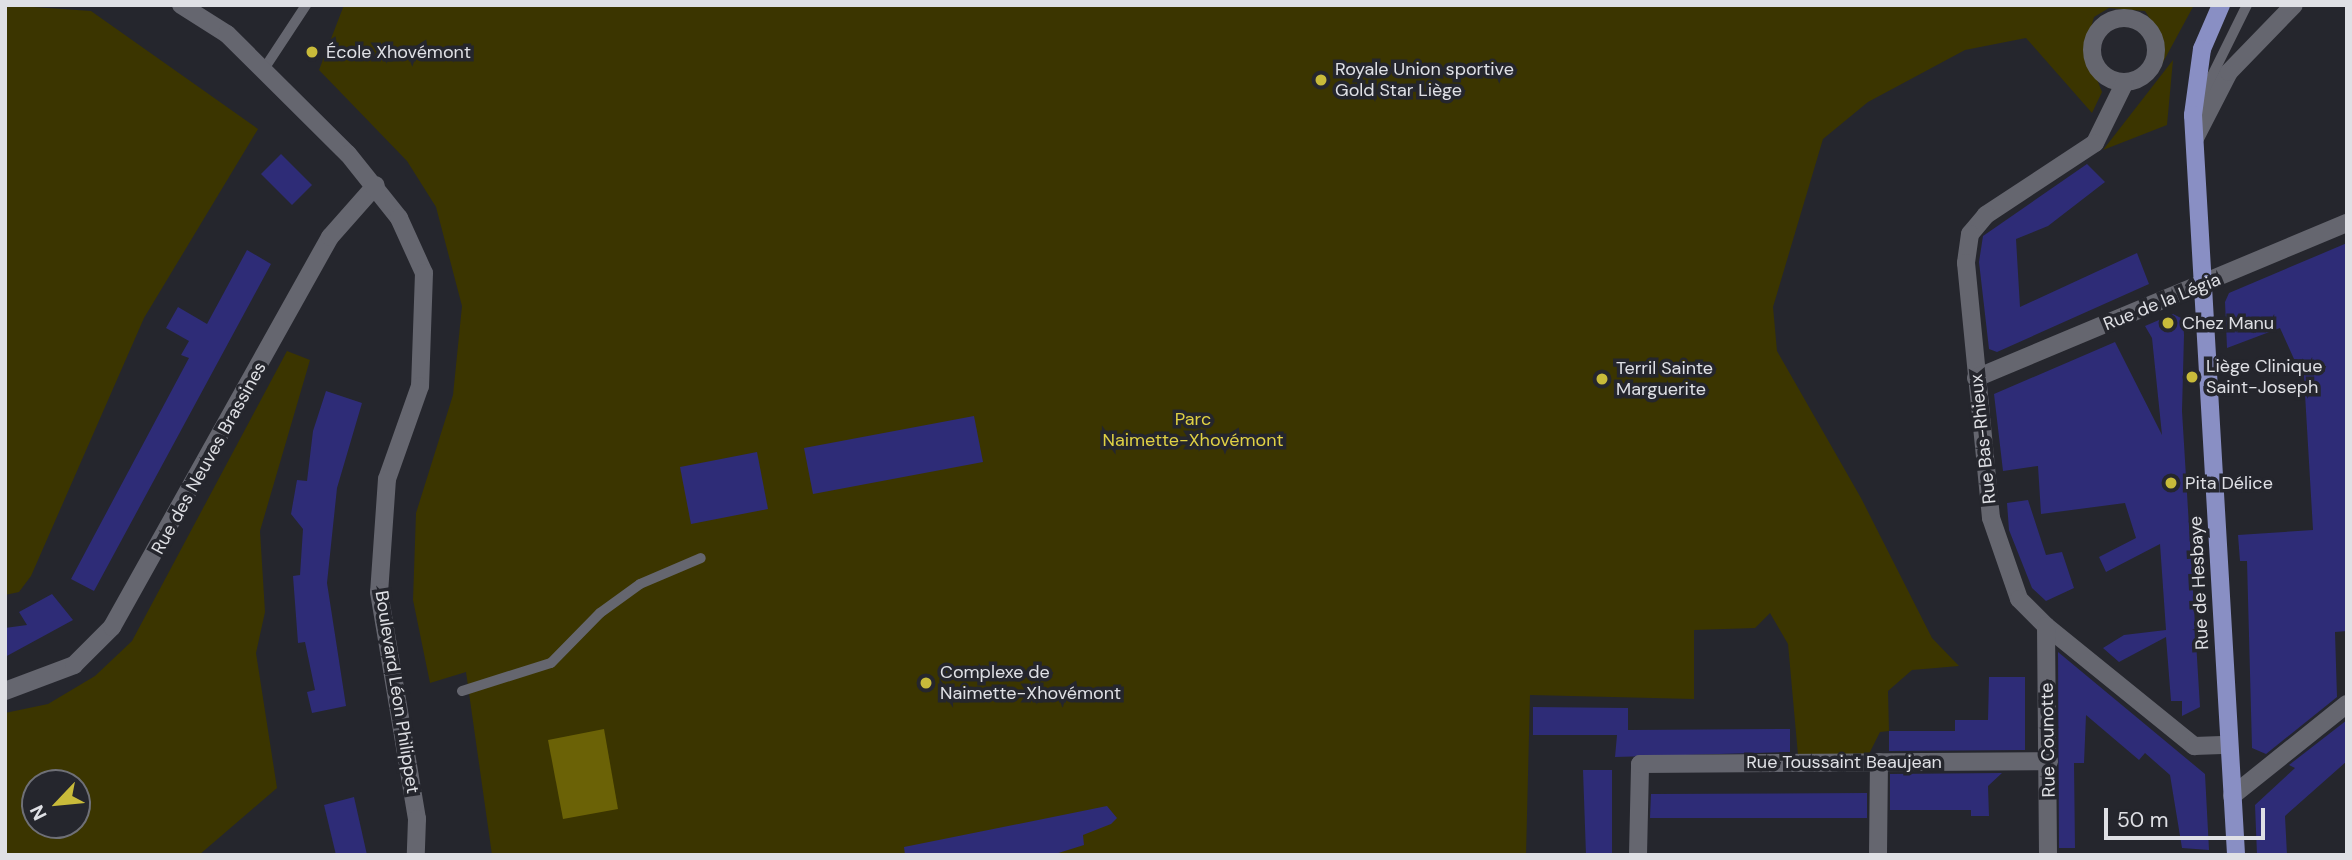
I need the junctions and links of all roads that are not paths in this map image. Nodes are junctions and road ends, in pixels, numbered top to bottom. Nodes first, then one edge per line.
1 (181, 5) edge
2 (306, 5) edge
3 (2221, 5) edge
4 (2247, 5) edge
5 (2294, 5) edge
6 (264, 69) junction
7 (2124, 82) dead end
8 (2193, 115) junction
9 (2194, 142) junction
10 (376, 185) junction
11 (2347, 223) edge
12 (2204, 286) junction
13 (1976, 378) junction
14 (701, 558) dead end
15 (2046, 626) junction
16 (5, 691) edge
17 (462, 691) dead end
18 (2347, 704) edge
19 (2229, 745) junction
20 (2049, 761) junction
21 (1879, 762) junction
22 (2232, 796) junction
23 (416, 855) edge
24 (1638, 855) edge
25 (1878, 855) edge
26 (2048, 855) edge
27 (2236, 855) edge

1 - 6 street, Boulevard Léon Philippet
2 - 6 lane
3 - 8 main road, Rue de Hesbaye
4 - 8 lane
5 - 9 street, Rue de Hesbaye
6 - 10 street, Boulevard Léon Philippet
7 - 13 street, Rue Bas-Rhieux
8 - 9 main road, Rue de Hesbaye
9 - 12 main road, Rue de Hesbaye
10 - 16 street, Rue des Neuves Brassines
10 - 23 street, Boulevard Léon Philippet
11 - 12 street, Rue de la Légia
12 - 13 street, Rue de la Légia
12 - 19 main road, Rue de Hesbaye
13 - 15 street, Rue Bas-Rhieux
14 - 17 lane
15 - 19 street, Rue Bas-Rhieux
15 - 20 street, Rue Counotte
18 - 22 street
19 - 22 main road, Rue de Hesbaye
20 - 21 street, Rue Toussaint Beaujean
20 - 26 street, Rue Counotte
21 - 24 street, Rue Toussaint Beaujean
21 - 25 street
22 - 27 main road, Rue de Hesbaye

